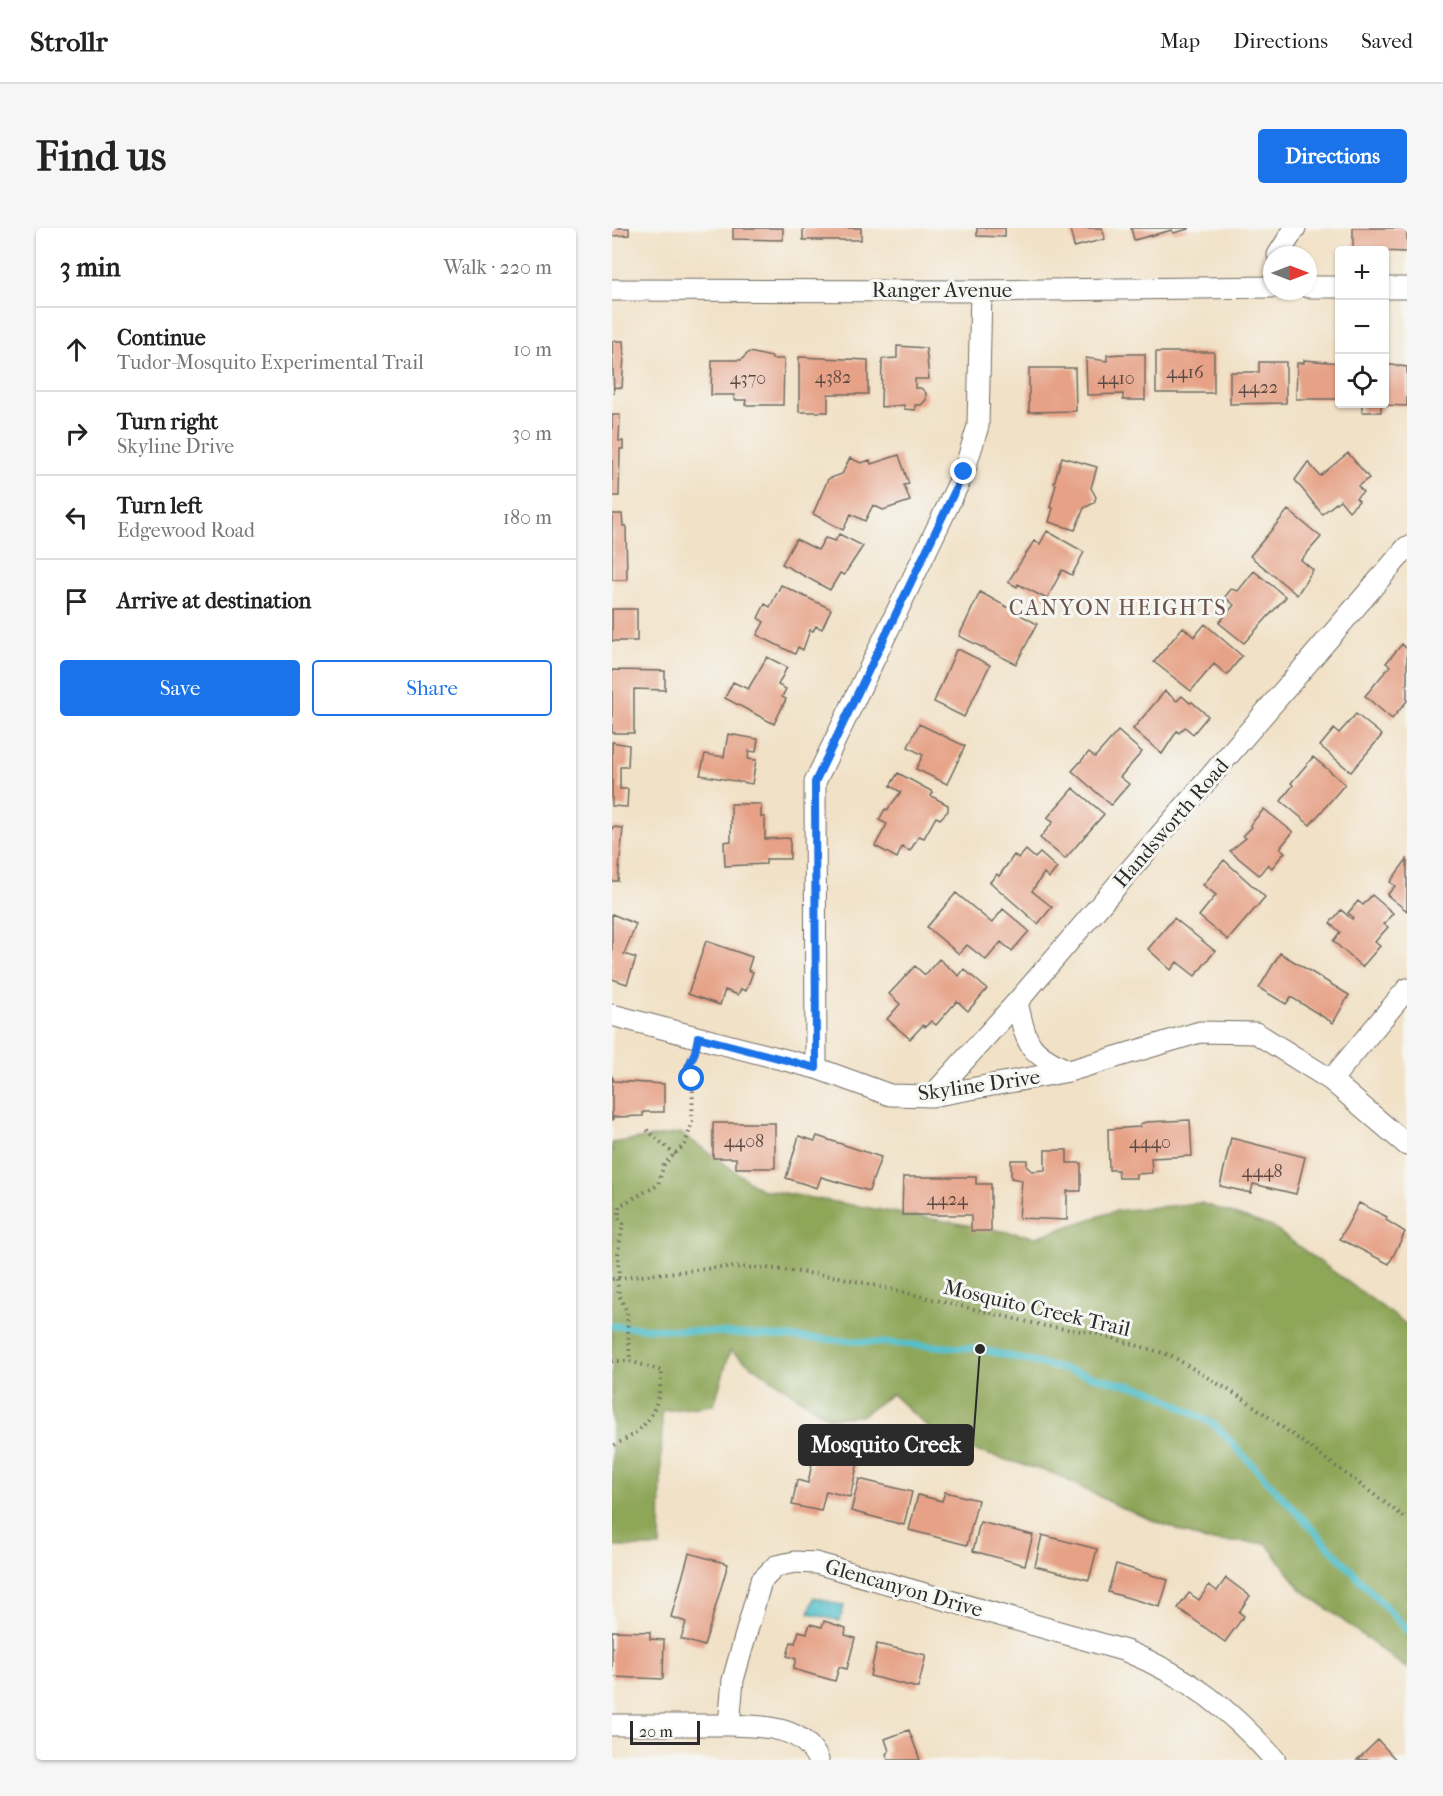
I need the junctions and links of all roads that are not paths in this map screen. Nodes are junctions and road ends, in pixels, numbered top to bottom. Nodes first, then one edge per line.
1 (1295, 228) edge
2 (1284, 246) edge
3 (1263, 287) edge
4 (1317, 287) edge
5 (1335, 287) edge
6 (1389, 288) edge
7 (1407, 288) edge
8 (612, 290) edge
9 (981, 291) junction
10 (1407, 547) edge
11 (1407, 989) edge
12 (1017, 1002) junction
13 (612, 1015) edge
14 (816, 1068) junction
15 (1069, 1071) junction
16 (1331, 1080) junction
17 (932, 1096) junction
18 (1407, 1145) edge
19 (612, 1725) edge
20 (729, 1725) junction
21 (818, 1760) edge
22 (1275, 1760) edge

1 - 2 street
3 - 9 street, Ranger Avenue
4 - 5 street
6 - 7 street
8 - 9 street, Ranger Avenue
9 - 14 street
10 - 12 street, Handsworth Road
11 - 16 street
12 - 15 street, Skyline Drive
12 - 17 street, Handsworth Road
13 - 14 street, Skyline Drive
14 - 17 street, Skyline Drive
15 - 16 street, Skyline Drive
15 - 17 street, Skyline Drive
16 - 18 street, Skyline Drive
19 - 20 street
20 - 21 street
20 - 22 street, Glencanyon Drive

